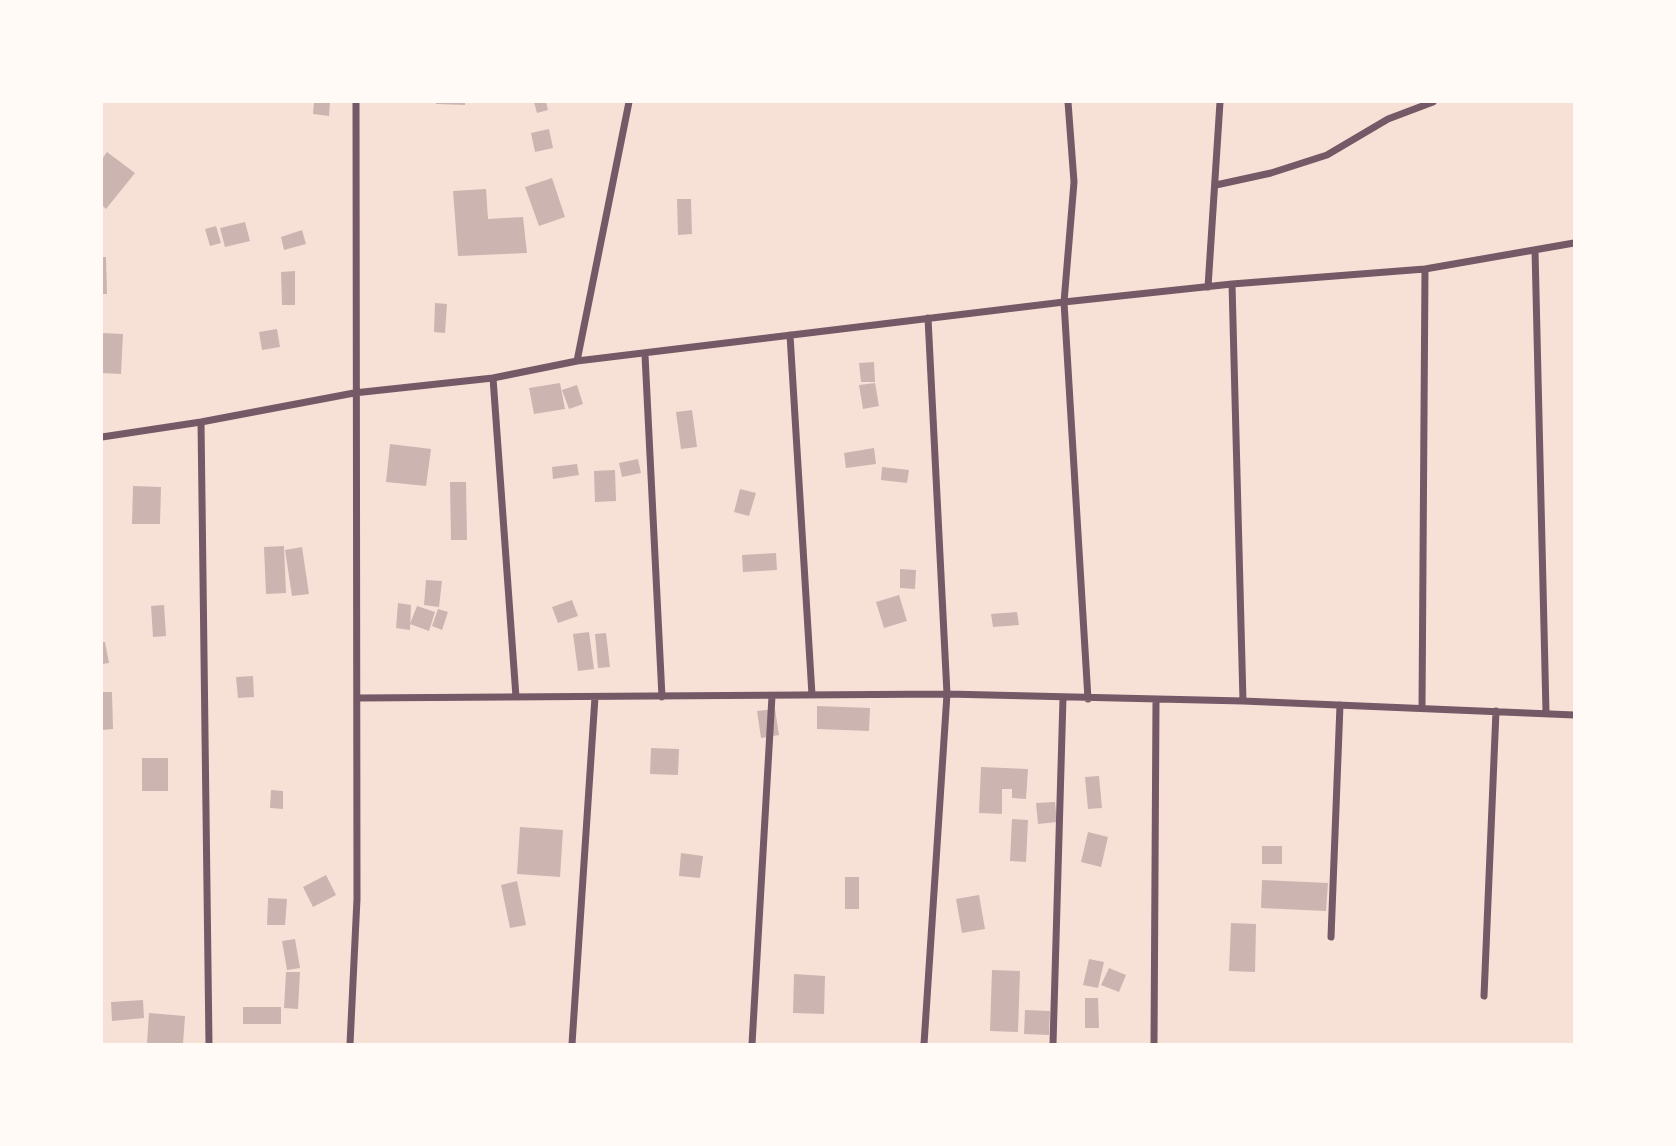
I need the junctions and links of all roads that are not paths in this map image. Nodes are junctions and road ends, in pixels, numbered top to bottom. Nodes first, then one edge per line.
1 (356, 102) edge
2 (629, 102) edge
3 (1068, 102) edge
4 (1220, 102) edge
5 (1433, 102) edge
6 (1216, 185) junction
7 (1574, 243) edge
8 (1535, 250) junction
9 (1425, 269) junction
10 (1232, 284) junction
11 (1208, 287) junction
12 (1064, 302) junction
13 (928, 318) junction
14 (790, 335) junction
15 (645, 355) junction
16 (577, 361) junction
17 (493, 378) junction
18 (354, 393) junction
19 (201, 422) junction
20 (102, 437) edge
21 (947, 694) junction
22 (812, 695) junction
23 (772, 696) junction
24 (516, 697) junction
25 (595, 697) junction
26 (662, 697) junction
27 (358, 698) junction
28 (1063, 698) junction
29 (1088, 699) junction
30 (1156, 700) junction
31 (1243, 701) junction
32 (1340, 705) junction
33 (1422, 708) junction
34 (1496, 710) junction
35 (1546, 712) junction
36 (1574, 715) edge
37 (1332, 937) dead end
38 (1484, 996) dead end
39 (209, 1045) edge
40 (350, 1045) edge
41 (572, 1045) edge
42 (752, 1045) edge
43 (924, 1045) edge
44 (1053, 1045) edge
45 (1154, 1045) edge

1 - 18 street
2 - 16 street
3 - 12 street
4 - 6 street
5 - 6 street
6 - 11 street
7 - 8 street
8 - 9 street
8 - 35 street
9 - 10 street
9 - 33 street
10 - 11 street
10 - 31 street
11 - 12 street
12 - 13 street
12 - 29 street
13 - 14 street
13 - 21 street
14 - 15 street
14 - 22 street
15 - 16 street
15 - 26 street
16 - 17 street
17 - 18 street
17 - 24 street
18 - 19 street
18 - 27 street
19 - 20 street
19 - 39 street
21 - 22 street
21 - 28 street
21 - 43 street
22 - 23 street
23 - 26 street
23 - 42 street
24 - 25 street
24 - 27 street
25 - 26 street
25 - 41 street
27 - 40 street
28 - 29 street
28 - 44 street
29 - 30 street
30 - 31 street
30 - 45 street
31 - 32 street
32 - 33 street
32 - 37 street
33 - 34 street
34 - 35 street
34 - 38 street
35 - 36 street

